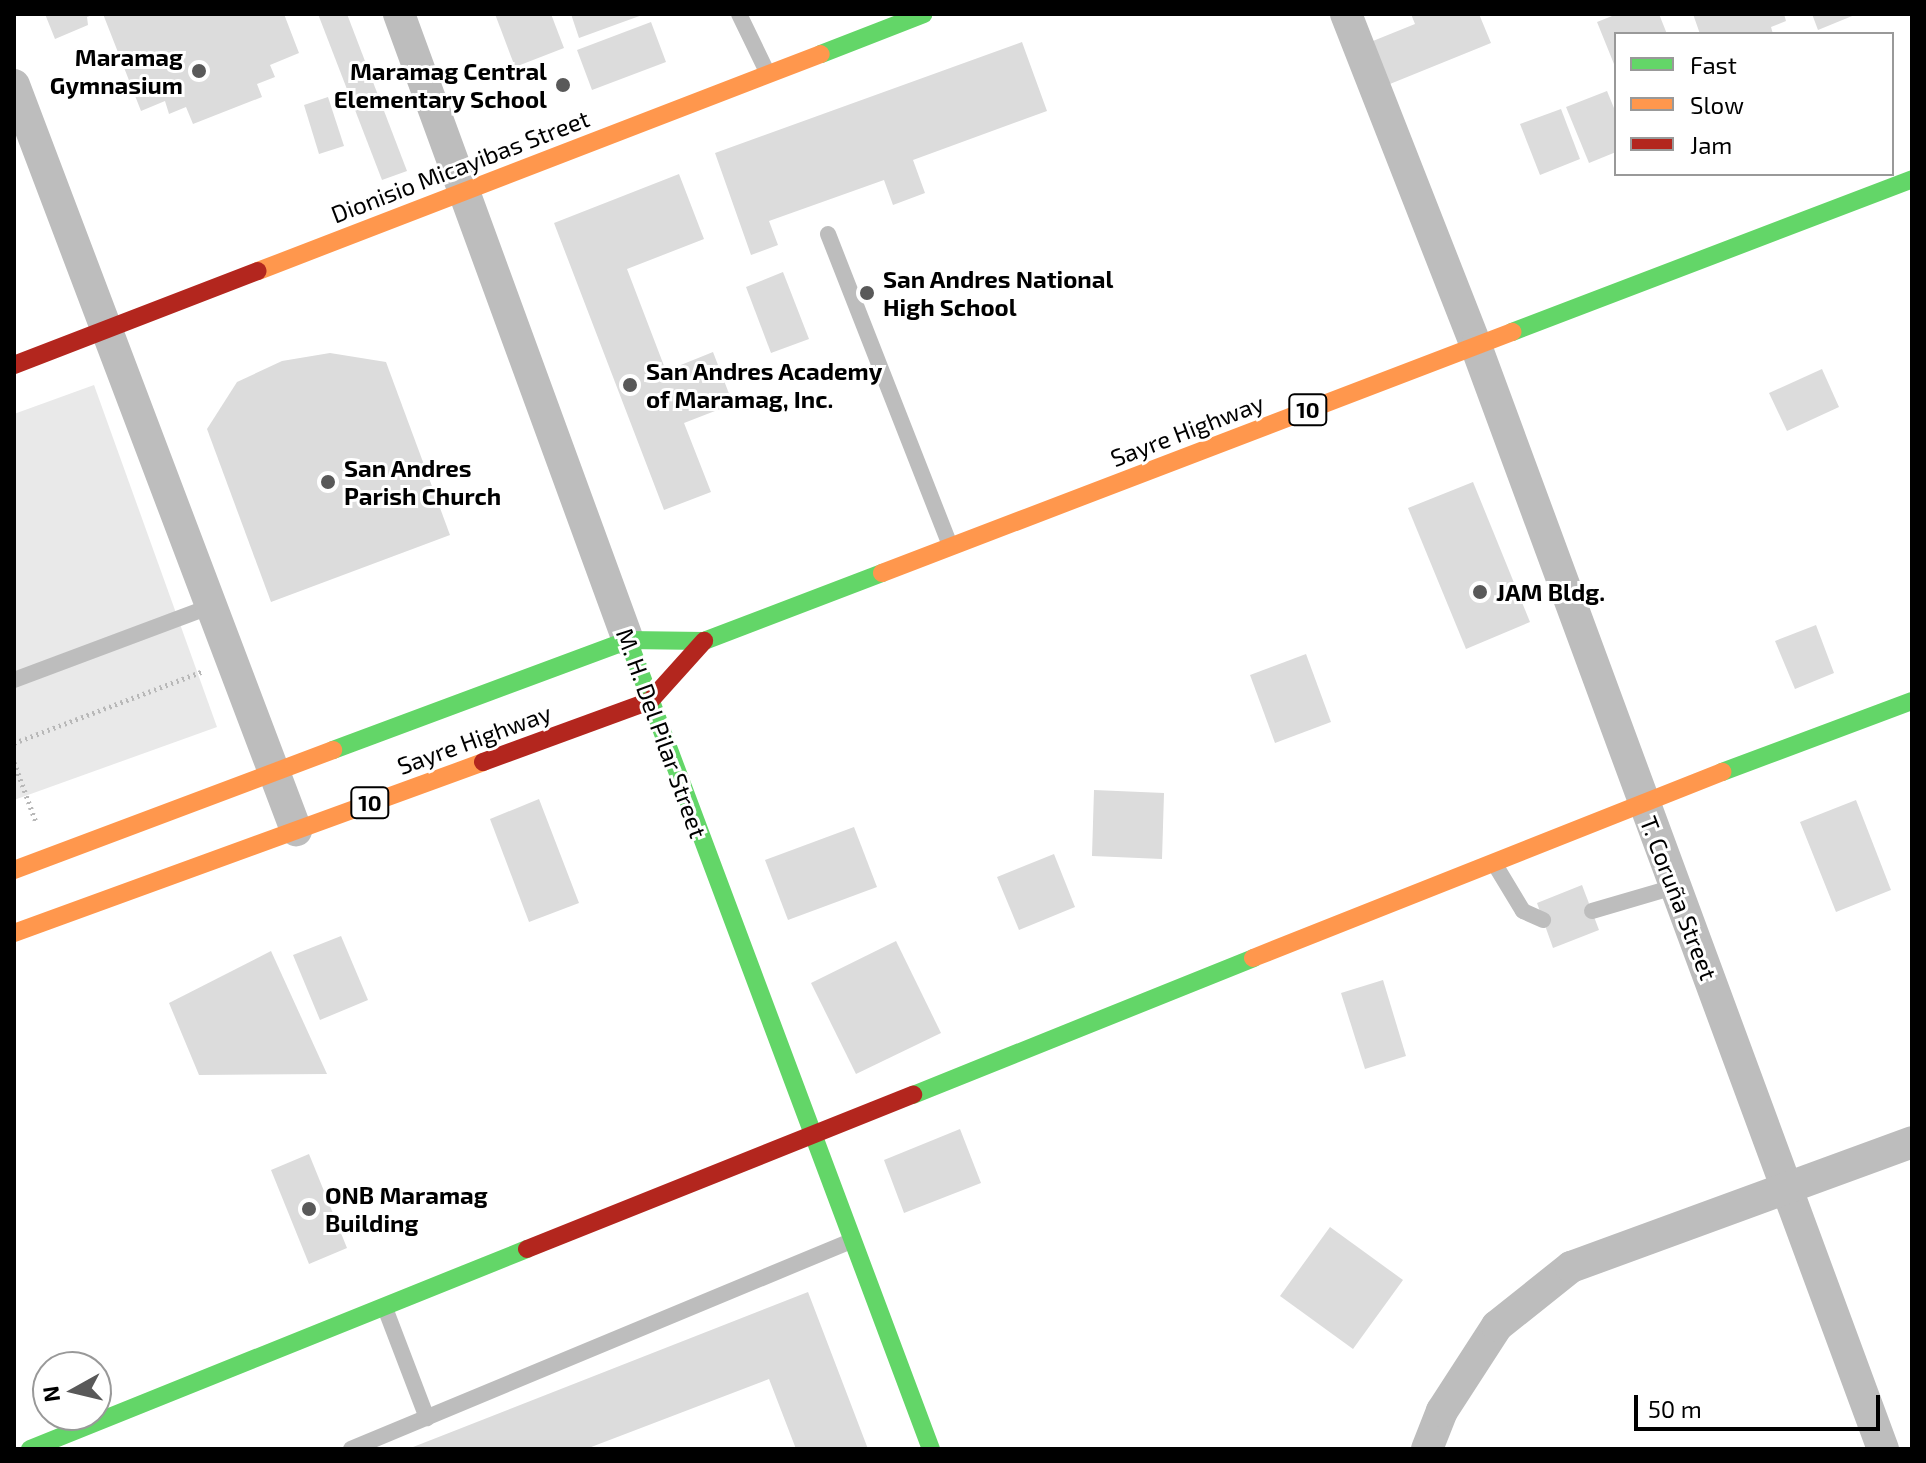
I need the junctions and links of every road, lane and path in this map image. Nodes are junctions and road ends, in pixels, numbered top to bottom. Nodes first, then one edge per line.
1 (399, 14) edge
2 (739, 14) edge
3 (924, 14) edge
4 (1346, 14) edge
5 (768, 74) junction
6 (14, 85) edge
7 (1912, 179) edge
8 (465, 190) junction
9 (828, 234) dead end
10 (107, 328) junction
11 (1476, 346) junction
12 (14, 365) edge
13 (950, 547) junction
14 (212, 606) junction
15 (628, 640) junction
16 (704, 641) junction
17 (232, 661) junction
18 (14, 680) edge
19 (650, 701) junction
20 (1912, 701) edge
21 (14, 743) edge
22 (14, 762) edge
23 (275, 772) junction
24 (1642, 802) junction
25 (296, 830) junction
26 (49, 857) junction
27 (1493, 862) junction
28 (14, 870) edge
29 (1674, 887) junction
30 (1592, 911) dead end
31 (1543, 920) dead end
32 (14, 933) edge
33 (811, 1133) junction
34 (1912, 1142) edge
35 (1788, 1184) junction
36 (851, 1241) junction
37 (383, 1304) junction
38 (427, 1418) junction
39 (30, 1449) edge
40 (351, 1449) edge
41 (931, 1449) edge
42 (1427, 1449) edge
43 (1883, 1449) edge

1 - 8 street, M. H. Del Pilar Street
2 - 5 lane
3 - 5 main road, Dionisio Micayibas Street
4 - 11 street, T. Coruña Street
5 - 8 main road, Dionisio Micayibas Street
6 - 10 street
7 - 11 main road, Sayre Highway / 10
8 - 10 main road, Dionisio Micayibas Street
8 - 15 street, M. H. Del Pilar Street
9 - 13 lane
10 - 12 main road, Dionisio Micayibas Street
10 - 14 street
11 - 13 main road, Sayre Highway / 10
11 - 24 street, T. Coruña Street
13 - 16 main road, Sayre Highway / 10
14 - 17 street
14 - 18 lane
15 - 16 main road, Sayre Highway / 10
15 - 19 main road, M. H. Del Pilar Street
15 - 23 main road, Sayre Highway / 10
16 - 19 main road, Sayre Highway / 10
17 - 21 path
17 - 23 street
19 - 25 main road, Sayre Highway / 10
19 - 33 main road, M. H. Del Pilar Street
20 - 24 main road
22 - 26 path
23 - 25 street
23 - 26 main road, Sayre Highway / 10
24 - 27 main road
24 - 29 street, T. Coruña Street
25 - 32 main road, Sayre Highway / 10
26 - 28 main road, Sayre Highway / 10
27 - 31 lane
27 - 33 main road
29 - 30 lane
29 - 35 street, T. Coruña Street
33 - 36 main road, M. H. Del Pilar Street
33 - 37 main road
34 - 35 street
35 - 42 street
35 - 43 street, T. Coruña Street
36 - 38 lane
36 - 41 main road, M. H. Del Pilar Street
37 - 38 lane
37 - 39 main road
38 - 40 lane

